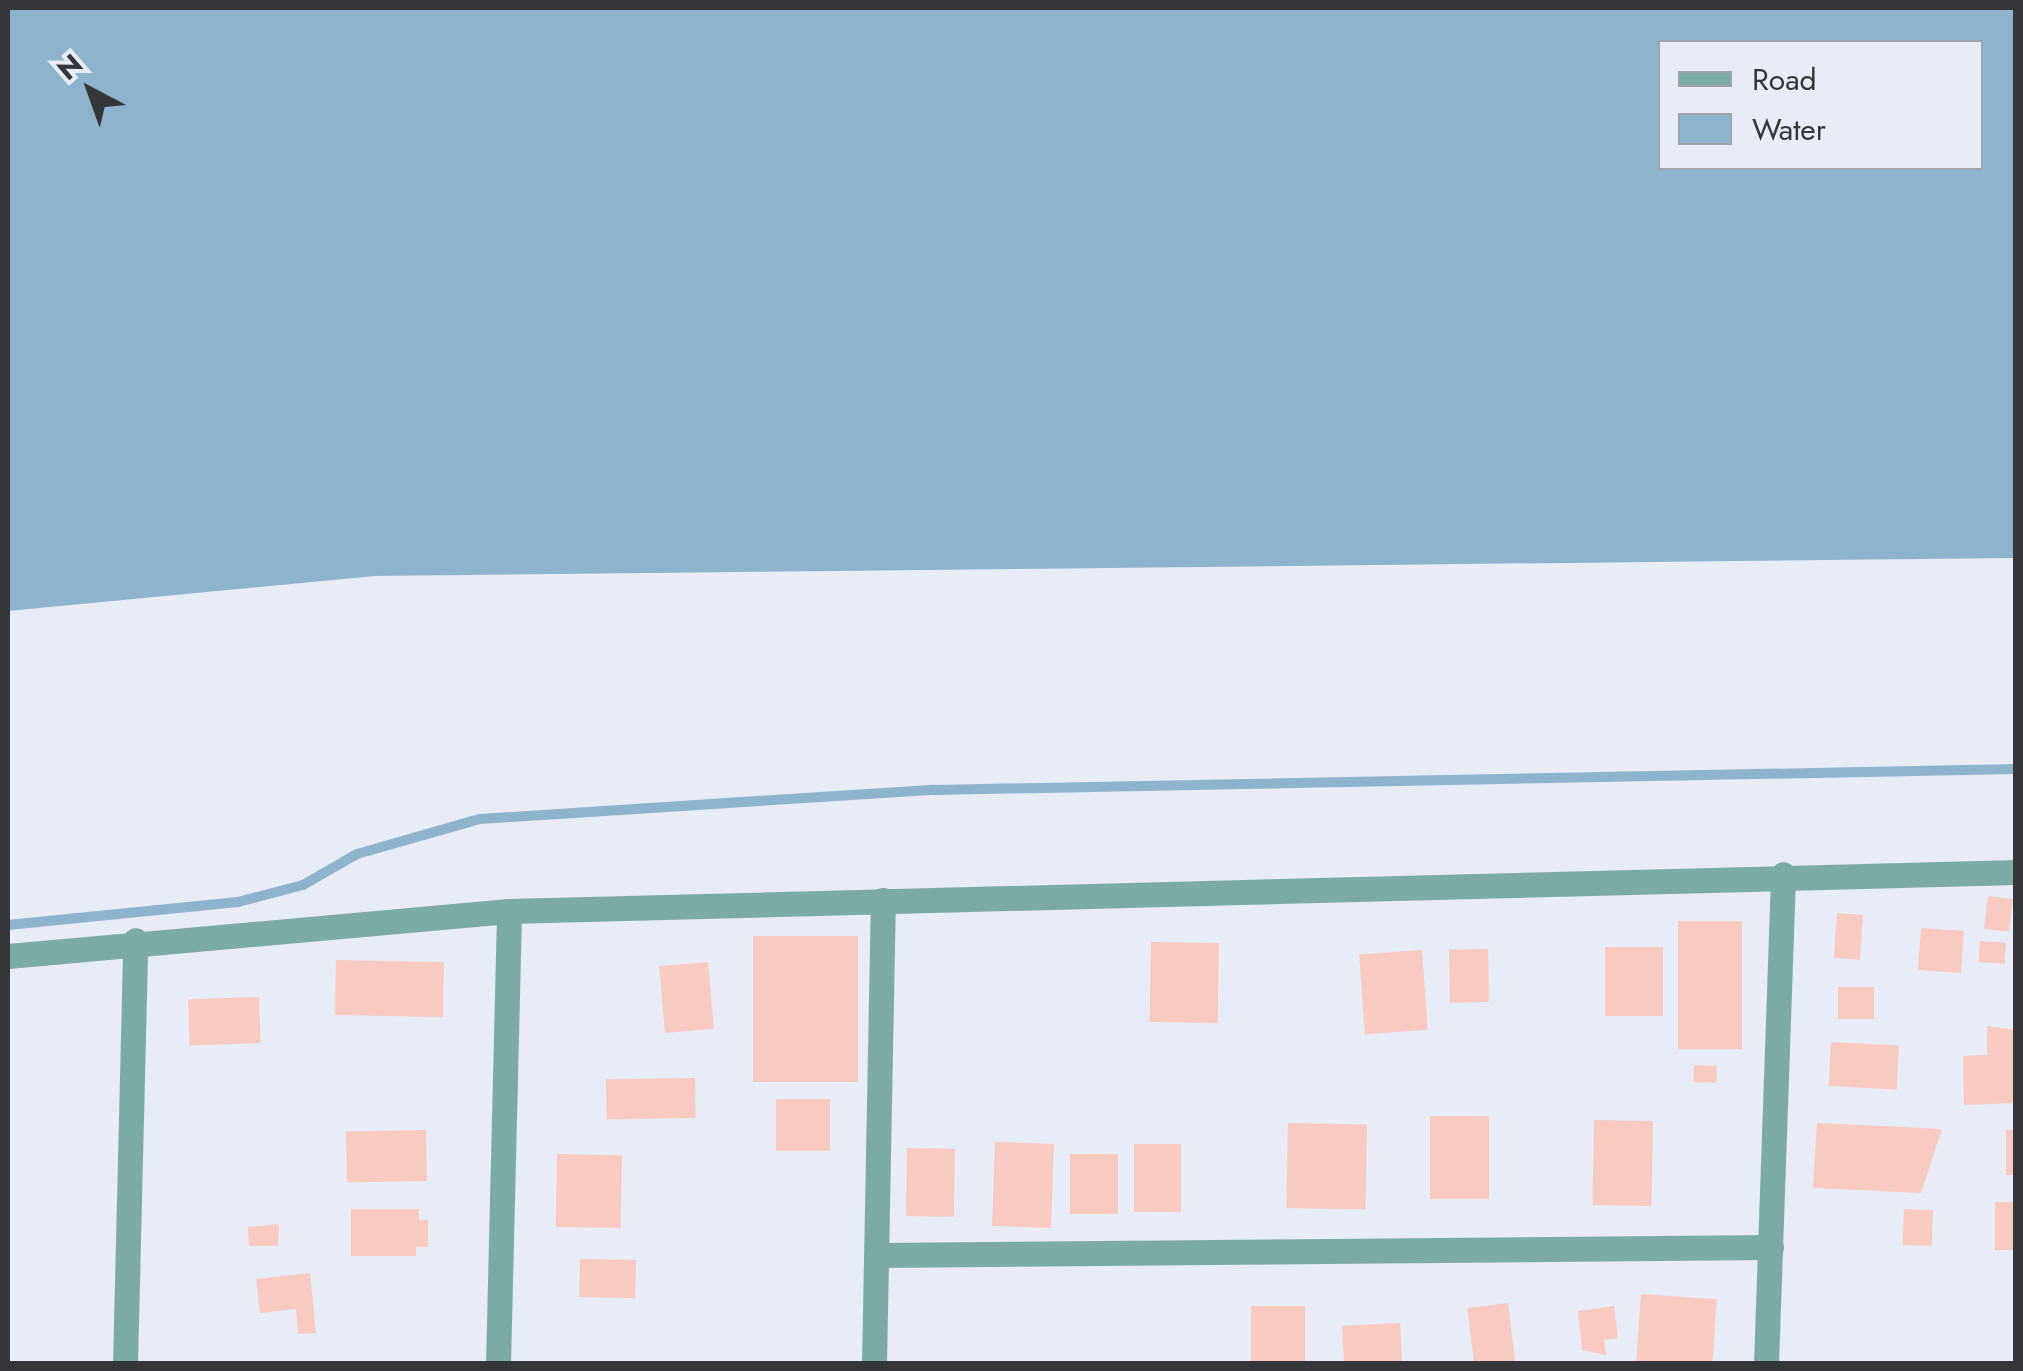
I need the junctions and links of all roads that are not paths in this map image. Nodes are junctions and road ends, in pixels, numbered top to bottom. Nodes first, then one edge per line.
1 (2016, 872) edge
2 (1782, 874) junction
3 (883, 900) junction
4 (509, 912) junction
5 (135, 940) junction
6 (8, 956) edge
7 (1771, 1246) junction
8 (878, 1256) junction
9 (124, 1364) edge
10 (498, 1364) edge
11 (874, 1364) edge
12 (1766, 1364) edge

1 - 2 street
2 - 3 street
2 - 7 street
3 - 4 street
3 - 8 street
4 - 5 street
4 - 10 street
5 - 6 street
5 - 9 street
7 - 8 street
7 - 12 street
8 - 11 street

